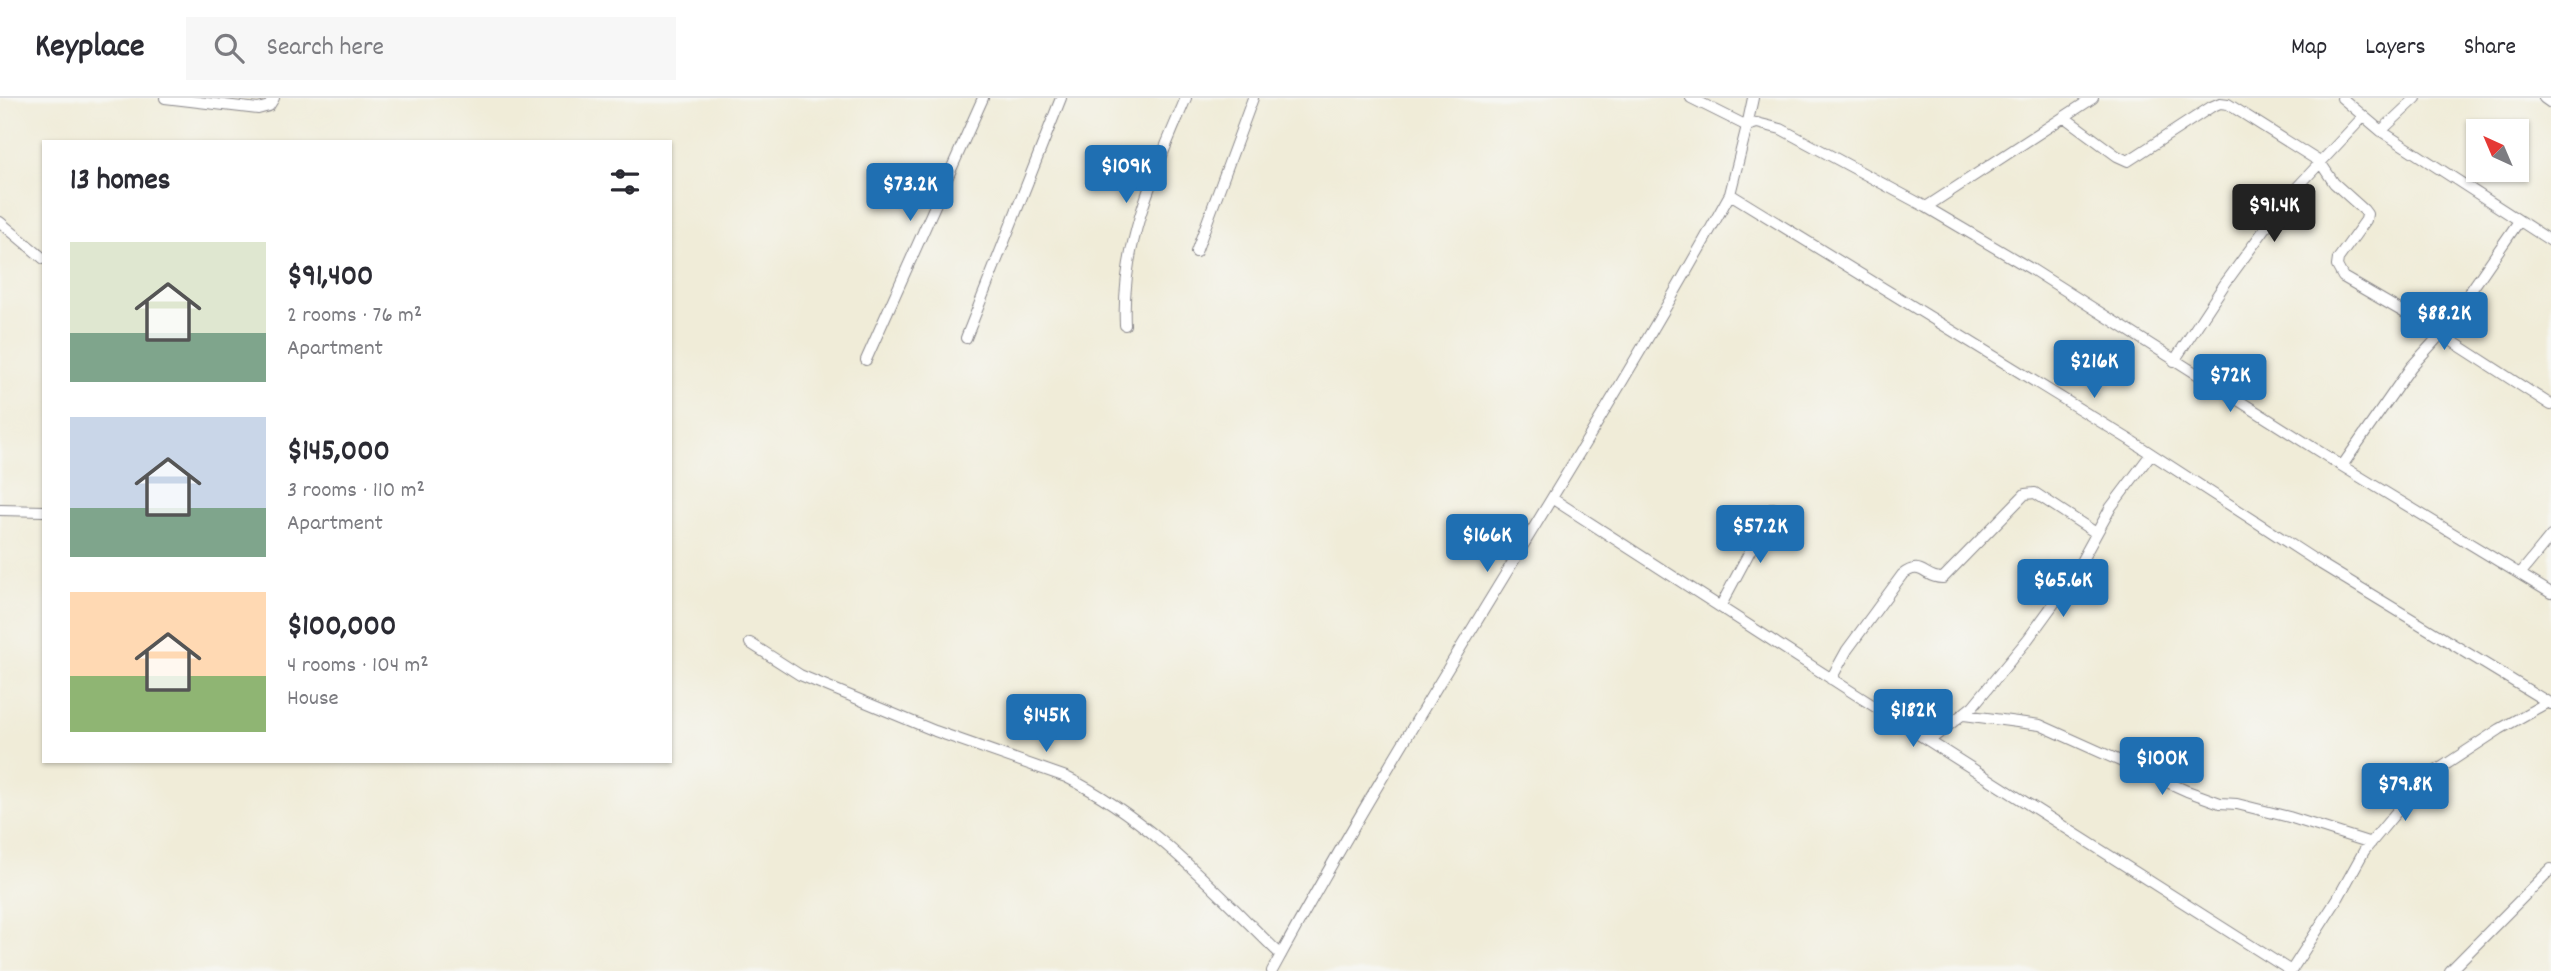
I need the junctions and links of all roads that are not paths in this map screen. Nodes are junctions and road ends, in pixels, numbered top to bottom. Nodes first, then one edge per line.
1 (165, 98) edge
2 (274, 98) edge
3 (983, 98) edge
4 (1061, 98) edge
5 (1186, 98) edge
6 (1252, 98) edge
7 (1691, 98) edge
8 (1753, 98) edge
9 (2093, 98) edge
10 (2342, 98) edge
11 (2416, 98) edge
12 (2544, 98) edge
13 (2551, 103) edge
14 (2064, 117) junction
15 (2363, 117) junction
16 (1747, 126) junction
17 (2381, 131) junction
18 (2320, 162) junction
19 (1730, 194) junction
20 (1926, 207) junction
21 (2518, 221) junction
22 (0, 222) edge
23 (2551, 240) edge
24 (1196, 252) dead end
25 (42, 256) edge
26 (1125, 325) dead end
27 (2441, 334) junction
28 (966, 338) dead end
29 (866, 360) dead end
30 (2174, 361) junction
31 (2551, 405) edge
32 (2151, 454) junction
33 (2342, 466) junction
34 (1553, 499) junction
35 (1773, 508) dead end
36 (0, 510) edge
37 (42, 510) edge
38 (2096, 533) junction
39 (2551, 536) edge
40 (2520, 574) junction
41 (2551, 593) edge
42 (1720, 607) junction
43 (750, 643) dead end
44 (1831, 679) junction
45 (2549, 703) edge
46 (1964, 715) junction
47 (1929, 741) junction
48 (2371, 843) junction
49 (2551, 869) edge
50 (1281, 955) junction
51 (1272, 971) edge
52 (2291, 971) edge
53 (2450, 971) edge

1 - 2 street
3 - 29 street
4 - 28 street
5 - 26 street
6 - 24 street
7 - 16 street
8 - 16 street
9 - 14 street
10 - 15 street
11 - 17 street
12 - 13 street
14 - 18 street
14 - 20 street
15 - 17 street
15 - 18 street
16 - 19 street
16 - 20 street
17 - 21 street
18 - 27 street
18 - 30 street
19 - 32 street
19 - 34 street
20 - 30 street
21 - 23 street
21 - 27 street
22 - 25 street
27 - 31 street
27 - 33 street
30 - 33 street
32 - 38 street
32 - 45 street
33 - 40 street
34 - 42 street
34 - 50 street
35 - 42 street
36 - 37 street
38 - 44 street
38 - 46 street
39 - 40 street
40 - 41 street
42 - 44 street
43 - 50 street
44 - 47 street
45 - 48 street
46 - 47 street
46 - 48 street
47 - 52 street
48 - 52 street
49 - 53 street
50 - 51 street

